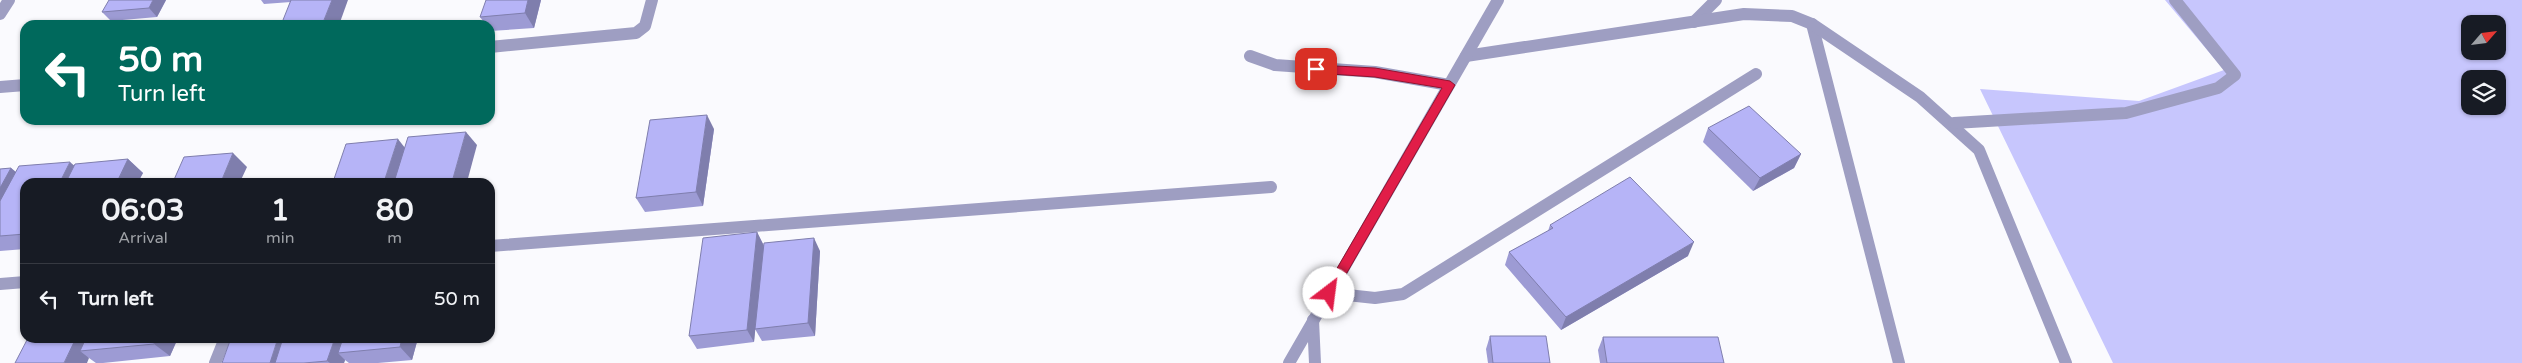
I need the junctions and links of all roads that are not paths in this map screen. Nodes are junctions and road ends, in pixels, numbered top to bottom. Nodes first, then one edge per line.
1 (9, 0) edge
2 (652, 0) edge
3 (1498, 0) edge
4 (1716, 0) edge
5 (2175, 0) edge
6 (0, 14) edge
7 (1694, 22) junction
8 (1812, 24) junction
9 (495, 47) edge
10 (1250, 56) dead end
11 (1466, 56) junction
12 (1756, 74) dead end
13 (20, 85) edge
14 (1450, 85) junction
15 (0, 87) edge
16 (1954, 123) junction
17 (1271, 187) dead end
18 (495, 246) edge
19 (20, 282) edge
20 (0, 284) edge
21 (1329, 293) junction
22 (1314, 320) junction
23 (223, 343) edge
24 (215, 363) edge
25 (1289, 363) edge
26 (1315, 363) edge
27 (1899, 363) edge
28 (2066, 363) edge

1 - 6 street
2 - 9 street
3 - 11 street
4 - 7 street
5 - 16 street
7 - 8 street
7 - 11 street
8 - 16 street
8 - 27 street
10 - 14 street
11 - 14 street
12 - 21 street
13 - 15 street
14 - 21 street
16 - 28 street
17 - 18 street
19 - 20 street
21 - 22 street
22 - 25 street
22 - 26 street
23 - 24 street

